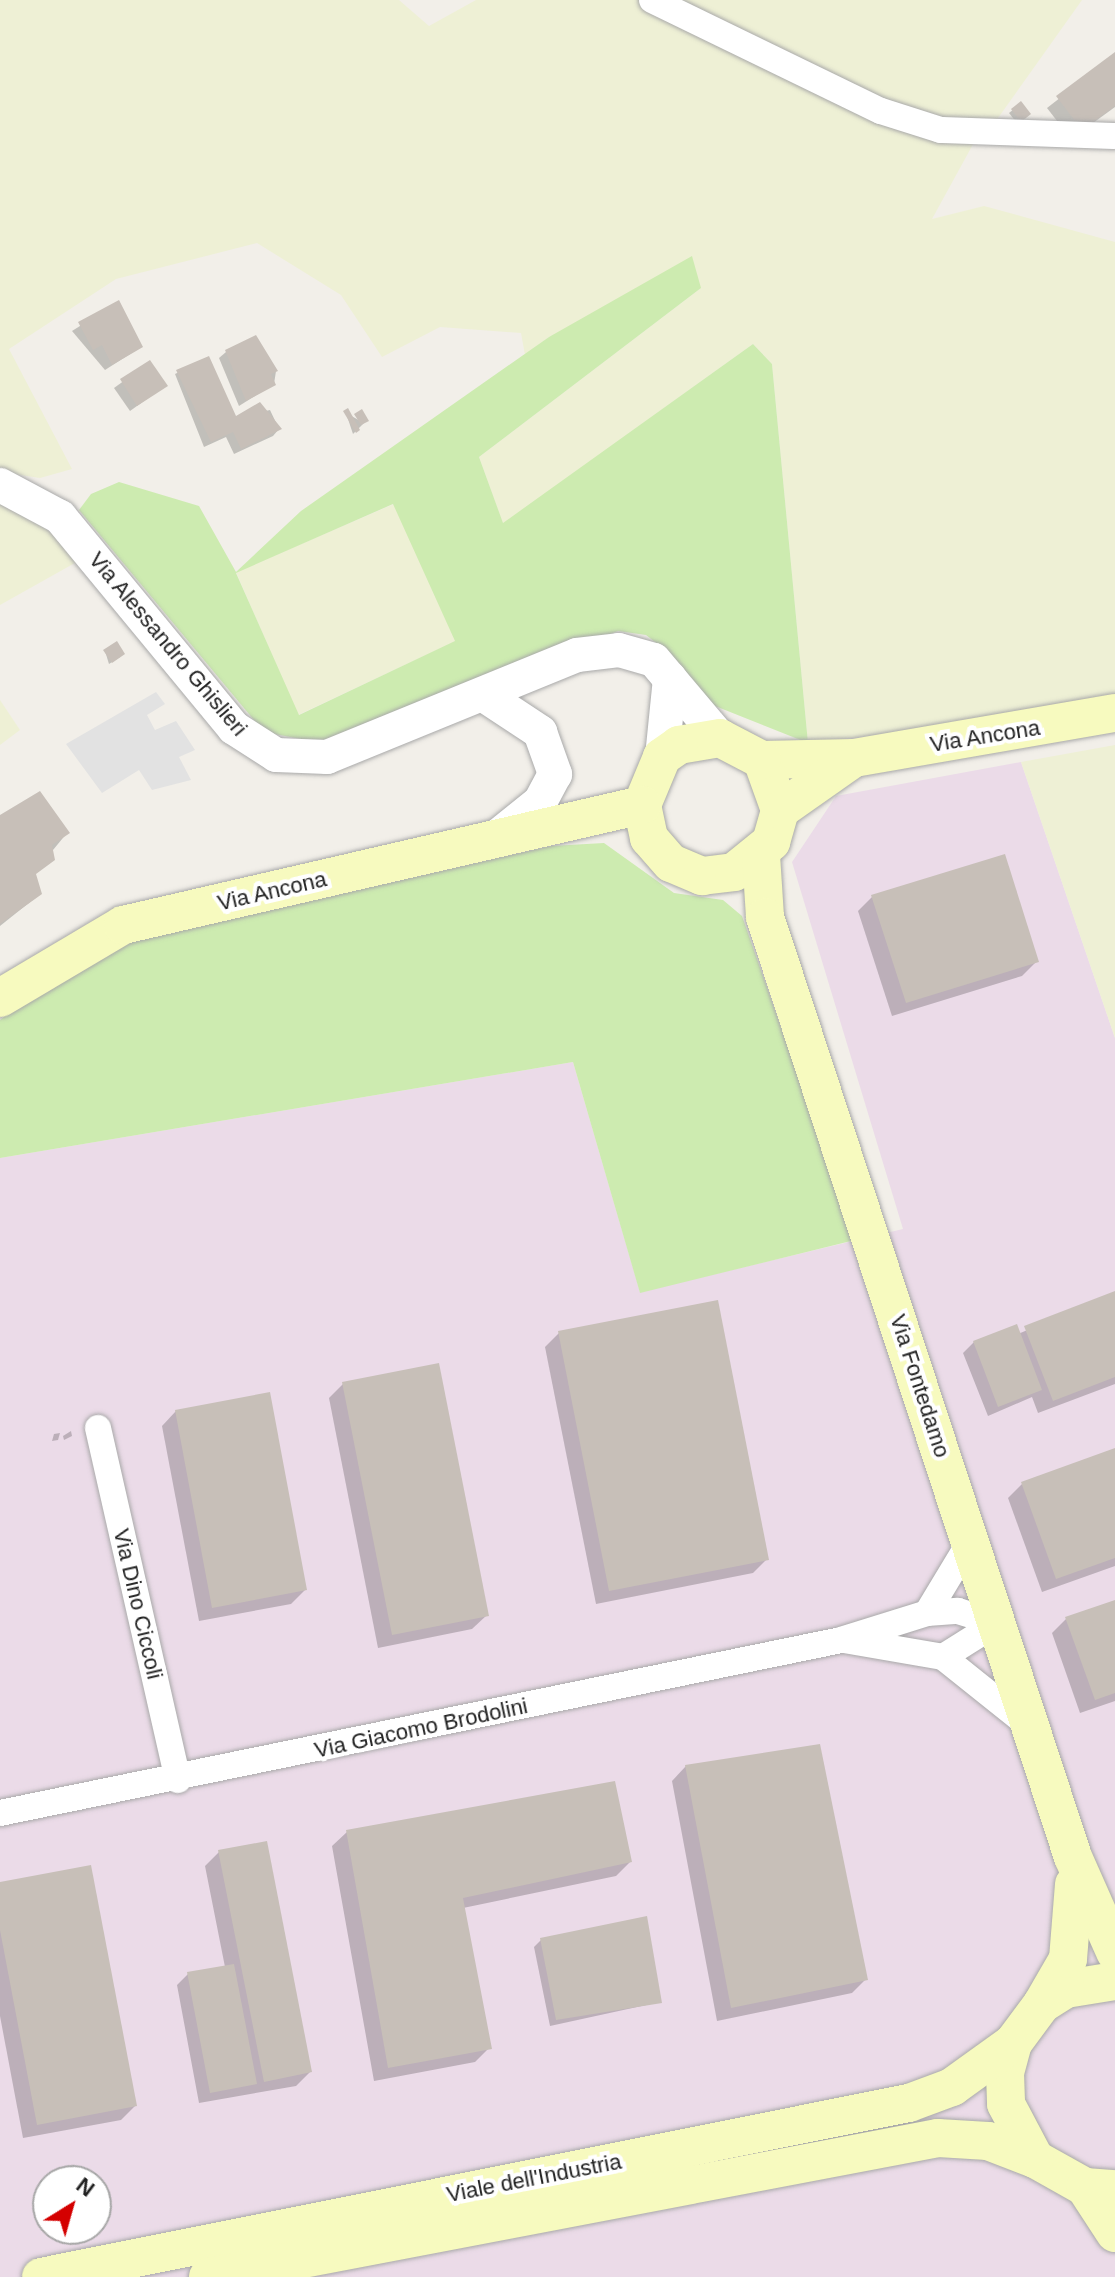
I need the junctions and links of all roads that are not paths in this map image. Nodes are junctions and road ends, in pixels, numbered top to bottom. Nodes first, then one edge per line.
1 (652, 0) edge
2 (1115, 136) edge
3 (0, 485) edge
4 (670, 678) junction
5 (487, 697) junction
6 (1115, 713) edge
7 (720, 738) junction
8 (662, 757) junction
9 (854, 758) junction
10 (762, 760) junction
11 (780, 810) junction
12 (645, 822) junction
13 (499, 835) junction
14 (761, 855) junction
15 (718, 876) junction
16 (765, 917) junction
17 (0, 998) edge
18 (98, 1428) dead end
19 (971, 1540) junction
20 (927, 1613) junction
21 (997, 1623) junction
22 (841, 1640) junction
23 (943, 1657) junction
24 (1031, 1728) junction
25 (178, 1780) junction
26 (0, 1813) edge
27 (1073, 1857) junction
28 (1115, 1952) edge
29 (1115, 1981) edge
30 (1042, 2004) junction
31 (1013, 2043) junction
32 (1035, 2159) junction
33 (1100, 2188) edge
34 (1115, 2233) edge
35 (41, 2277) edge
36 (208, 2277) edge

1 - 2 street
3 - 5 street, Via Alessandro Ghislieri
4 - 5 street, Via Alessandro Ghislieri
4 - 7 street, Via Alessandro Ghislieri
4 - 8 street
5 - 13 street
6 - 9 main road, Via Ancona
7 - 8 main road
7 - 10 main road, Via Ancona
8 - 12 main road
9 - 10 main road, Via Ancona
9 - 11 main road, Via Ancona
10 - 11 main road
11 - 14 main road
12 - 13 main road, Via Ancona
12 - 15 main road
13 - 17 main road, Via Ancona
14 - 15 main road
14 - 16 main road, Via Fontedamo
15 - 16 main road
16 - 19 main road, Via Fontedamo
18 - 25 street, Via Dino Ciccoli
19 - 20 street
19 - 21 main road, Via Fontedamo
20 - 21 street, Via Giacomo Brodolini
20 - 22 street, Via Giacomo Brodolini
21 - 23 street
21 - 24 main road, Via Fontedamo
22 - 23 street, Via Giacomo Brodolini
22 - 25 street, Via Giacomo Brodolini
23 - 24 street, Via Giacomo Brodolini
24 - 27 main road, Via Fontedamo
25 - 26 street, Via Giacomo Brodolini
27 - 28 main road, Via Fontedamo
27 - 30 main road, Via Fontedamo
29 - 30 main road, Via Fontedamo
30 - 31 main road, Via Fontedamo
31 - 32 main road
31 - 35 main road, Viale dell'Industria
32 - 33 main road
32 - 36 main road, Viale dell'Industria
33 - 34 main road

